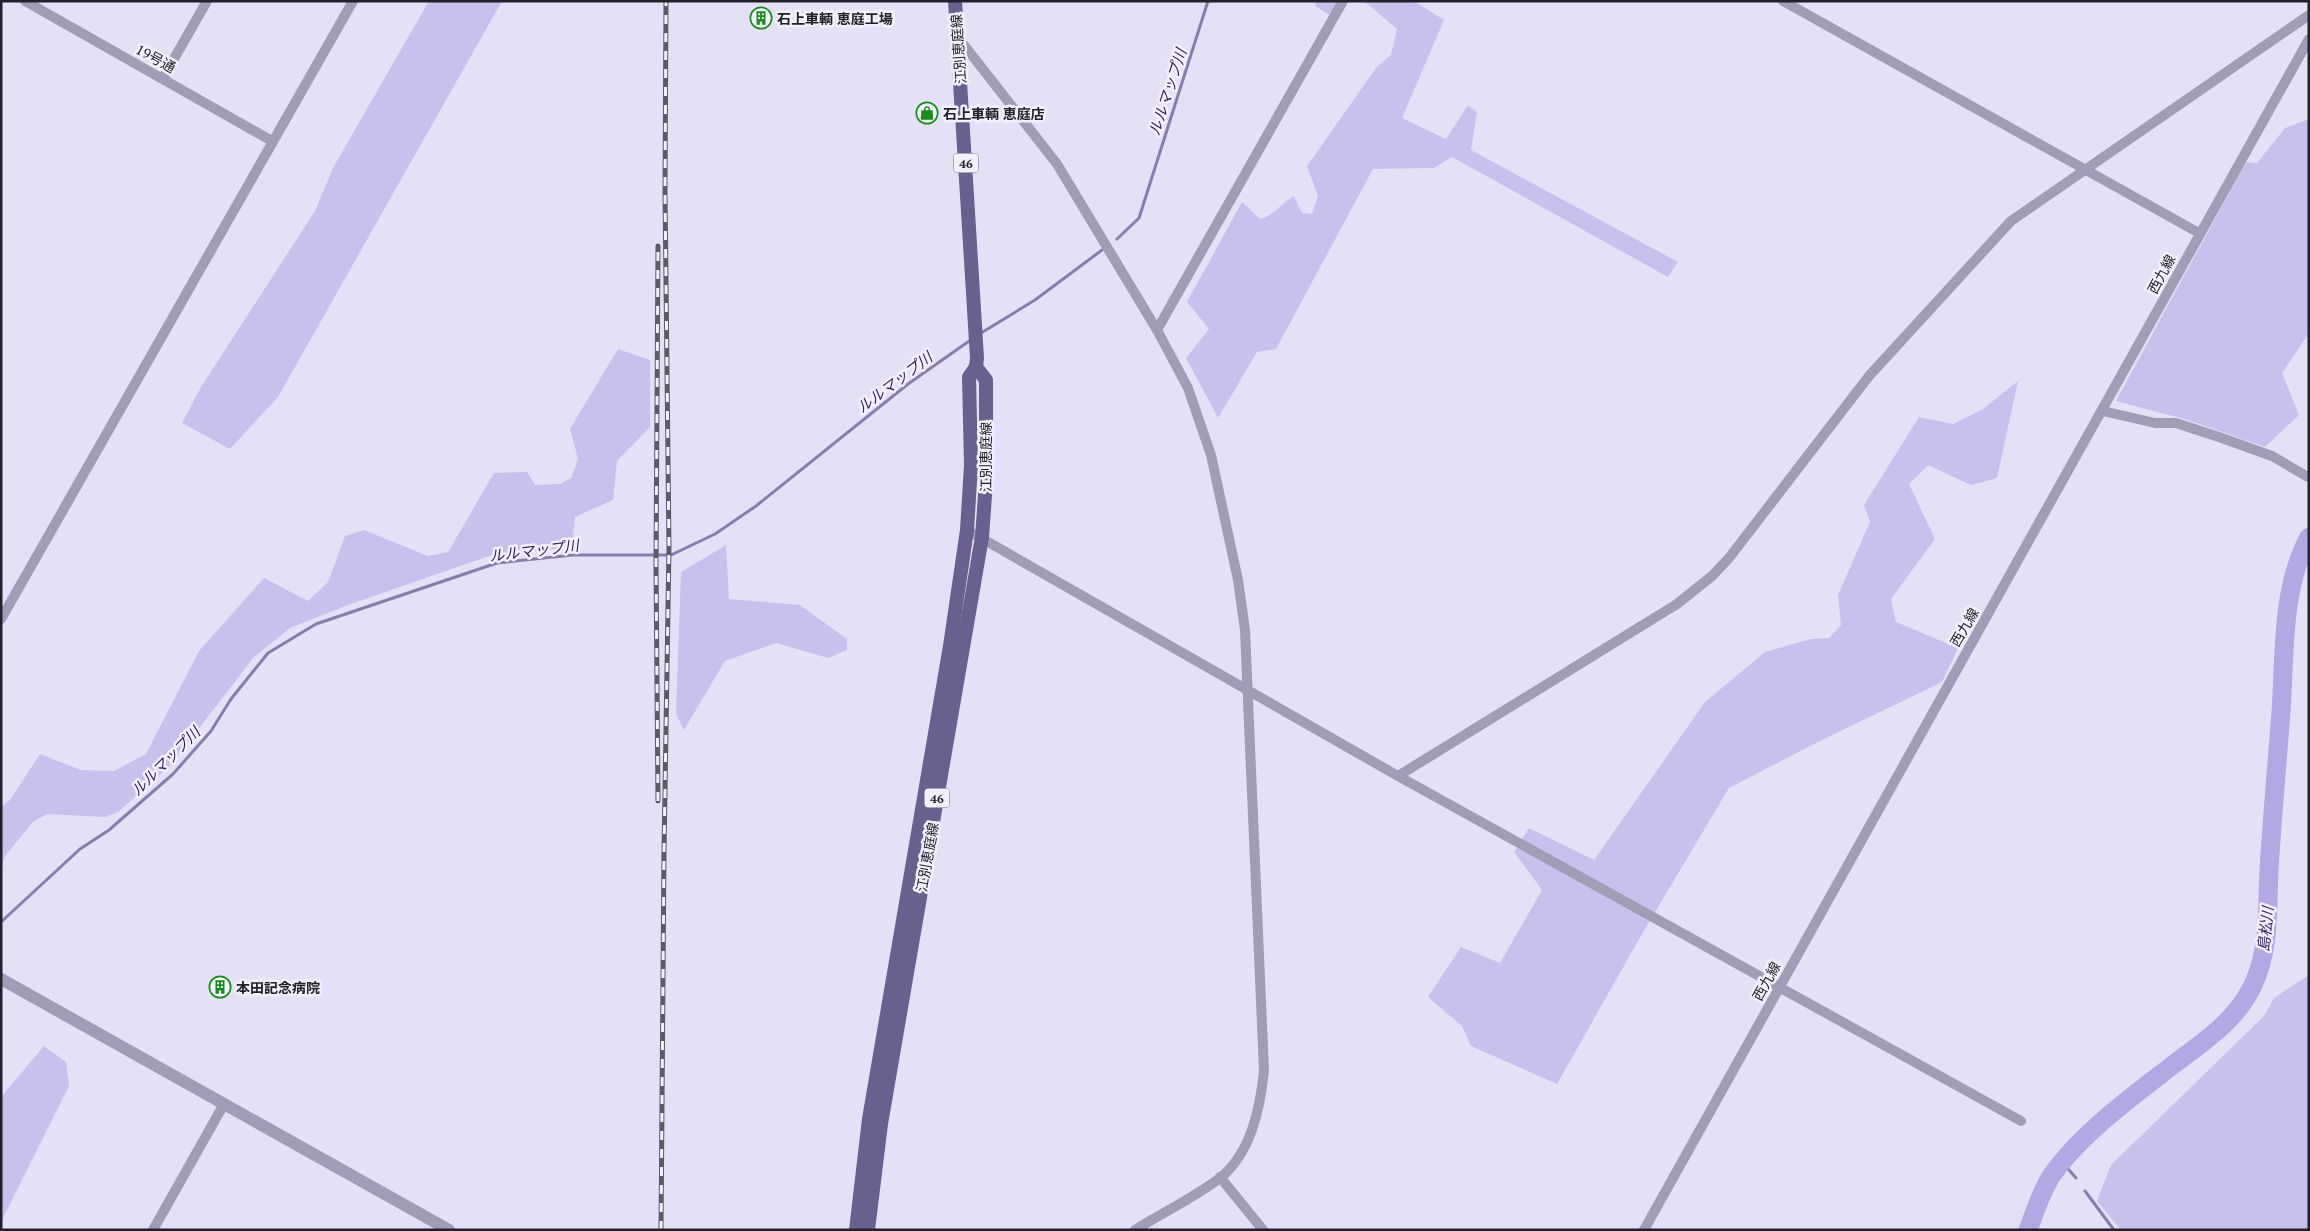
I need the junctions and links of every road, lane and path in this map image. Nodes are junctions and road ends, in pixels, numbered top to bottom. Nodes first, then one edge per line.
1 (25, 1) edge
2 (207, 1) edge
3 (353, 1) edge
4 (955, 1) edge
5 (1342, 1) edge
6 (1782, 1) edge
7 (2309, 15) edge
8 (957, 36) junction
9 (2309, 39) edge
10 (163, 78) junction
11 (272, 141) junction
12 (2084, 168) junction
13 (2199, 233) junction
14 (1157, 330) junction
15 (977, 362) junction
16 (2102, 411) junction
17 (2308, 477) edge
18 (967, 530) junction
19 (982, 537) junction
20 (1, 619) edge
21 (1247, 690) junction
22 (1398, 776) junction
23 (1, 978) edge
24 (1778, 987) junction
25 (224, 1104) junction
26 (2021, 1121) dead end
27 (1220, 1177) junction
28 (153, 1230) edge
29 (449, 1230) edge
30 (856, 1230) edge
31 (868, 1230) edge
32 (1135, 1230) edge
33 (1263, 1230) edge
34 (1644, 1230) edge

1 - 10 street, 19号通
2 - 10 street
3 - 11 street
4 - 8 main road, 江別恵庭線 / 46
5 - 14 street
6 - 12 street
7 - 12 street
8 - 14 street
8 - 15 main road, 江別恵庭線 / 46
9 - 13 street, 西九線
10 - 11 street, 19号通
11 - 20 street
12 - 13 street
12 - 22 street
13 - 16 street, 西九線
14 - 21 street
15 - 18 main road, 江別恵庭線 / 46
15 - 19 main road, 江別恵庭線 / 46
16 - 17 street
16 - 24 street, 西九線
18 - 19 street
18 - 30 main road, 江別恵庭線 / 46
19 - 21 street
19 - 31 main road, 江別恵庭線 / 46
21 - 22 street
21 - 27 street
22 - 24 street
23 - 25 street
24 - 26 street
24 - 34 street, 西九線
25 - 28 street
25 - 29 street
27 - 32 street
27 - 33 street

